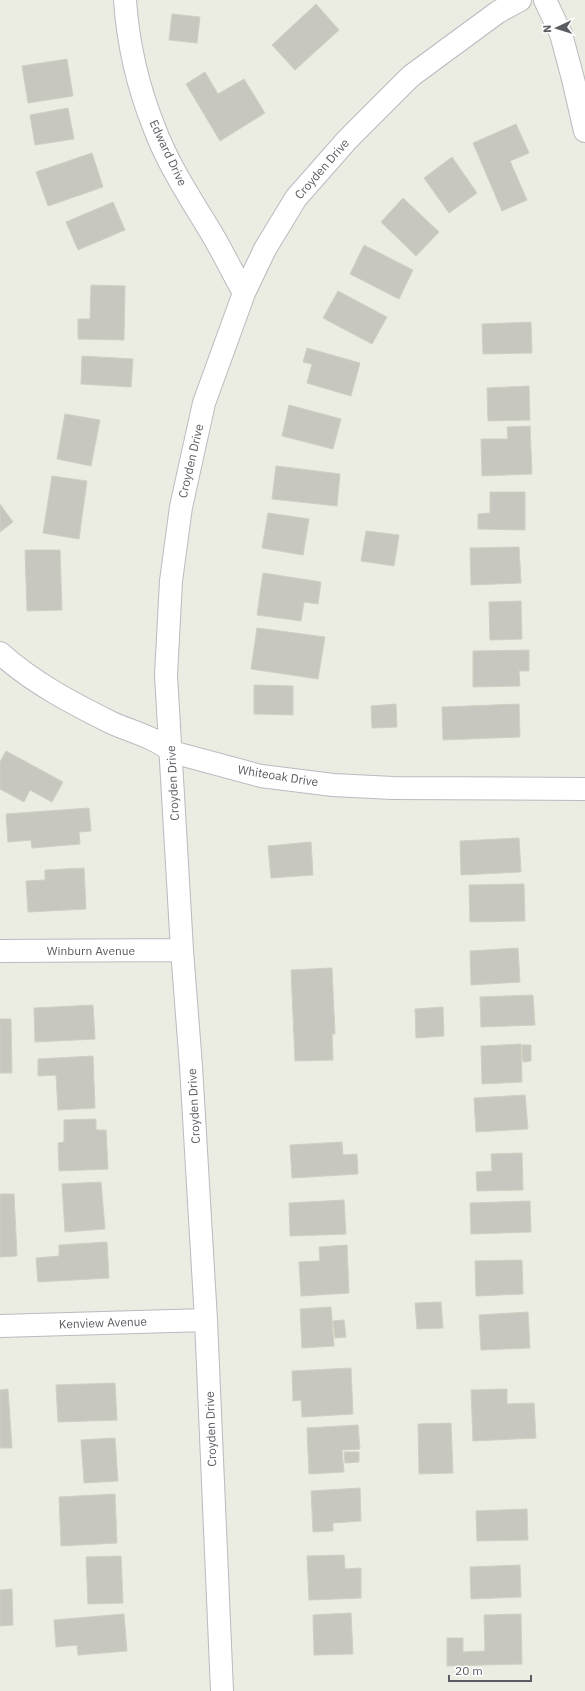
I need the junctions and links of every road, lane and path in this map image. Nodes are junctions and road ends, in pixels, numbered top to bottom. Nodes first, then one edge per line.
1 (125, 0) edge
2 (520, 0) edge
3 (544, 0) edge
4 (585, 131) edge
5 (244, 293) junction
6 (0, 653) edge
7 (172, 752) junction
8 (585, 789) edge
9 (182, 950) junction
10 (0, 951) edge
11 (206, 1320) junction
12 (0, 1326) edge
13 (222, 1691) edge

1 - 5 street, Edward Drive
2 - 5 street, Croyden Drive
3 - 4 street
5 - 7 street, Croyden Drive
6 - 7 street, Whiteoak Drive
7 - 8 street, Whiteoak Drive
7 - 9 street, Croyden Drive
9 - 10 street, Winburn Avenue
9 - 11 street, Croyden Drive
11 - 12 street, Kenview Avenue
11 - 13 street, Croyden Drive

